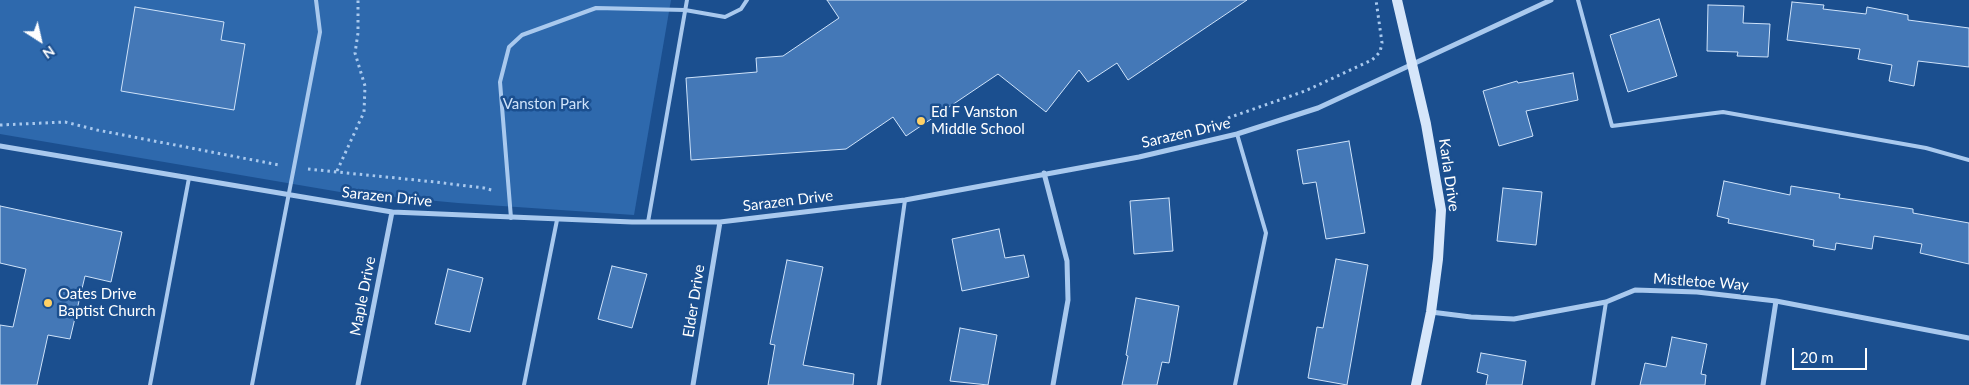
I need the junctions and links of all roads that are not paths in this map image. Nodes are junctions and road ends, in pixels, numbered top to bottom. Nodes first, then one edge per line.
1 (316, 0) edge
2 (687, 0) edge
3 (747, 0) edge
4 (1397, 0) edge
5 (1551, 0) edge
6 (1578, 0) edge
7 (685, 10) junction
8 (1411, 64) junction
9 (1237, 134) junction
10 (0, 146) edge
11 (1969, 160) edge
12 (1044, 173) junction
13 (189, 178) junction
14 (289, 196) junction
15 (905, 200) junction
16 (392, 212) junction
17 (511, 218) junction
18 (557, 220) junction
19 (648, 222) junction
20 (720, 222) junction
21 (1776, 301) junction
22 (1606, 302) junction
23 (1431, 312) junction
24 (1969, 338) edge
25 (150, 385) edge
26 (252, 385) edge
27 (358, 385) edge
28 (524, 385) edge
29 (693, 385) edge
30 (878, 385) edge
31 (1053, 385) edge
32 (1235, 385) edge
33 (1416, 385) edge
34 (1592, 385) edge
35 (1763, 385) edge

1 - 14 lane
2 - 7 lane
3 - 7 lane
4 - 8 street, Karla Drive
5 - 8 street, Sarazen Drive
6 - 11 lane
7 - 17 lane
7 - 19 lane
8 - 9 street, Sarazen Drive
8 - 23 street, Karla Drive
9 - 12 street, Sarazen Drive
9 - 32 lane
10 - 13 street, Sarazen Drive
12 - 15 street, Sarazen Drive
12 - 31 street
13 - 14 street, Sarazen Drive
13 - 25 lane
14 - 16 street, Sarazen Drive
14 - 26 lane
15 - 20 street, Sarazen Drive
15 - 30 lane
16 - 17 street, Sarazen Drive
16 - 27 street, Maple Drive
17 - 18 street, Sarazen Drive
18 - 19 street, Sarazen Drive
18 - 28 lane
19 - 20 street, Sarazen Drive
20 - 29 street, Elder Drive
21 - 22 street, Mistletoe Way
21 - 24 street, Mistletoe Way
21 - 35 street
22 - 23 street, Mistletoe Way
22 - 34 lane
23 - 33 street, Karla Drive

